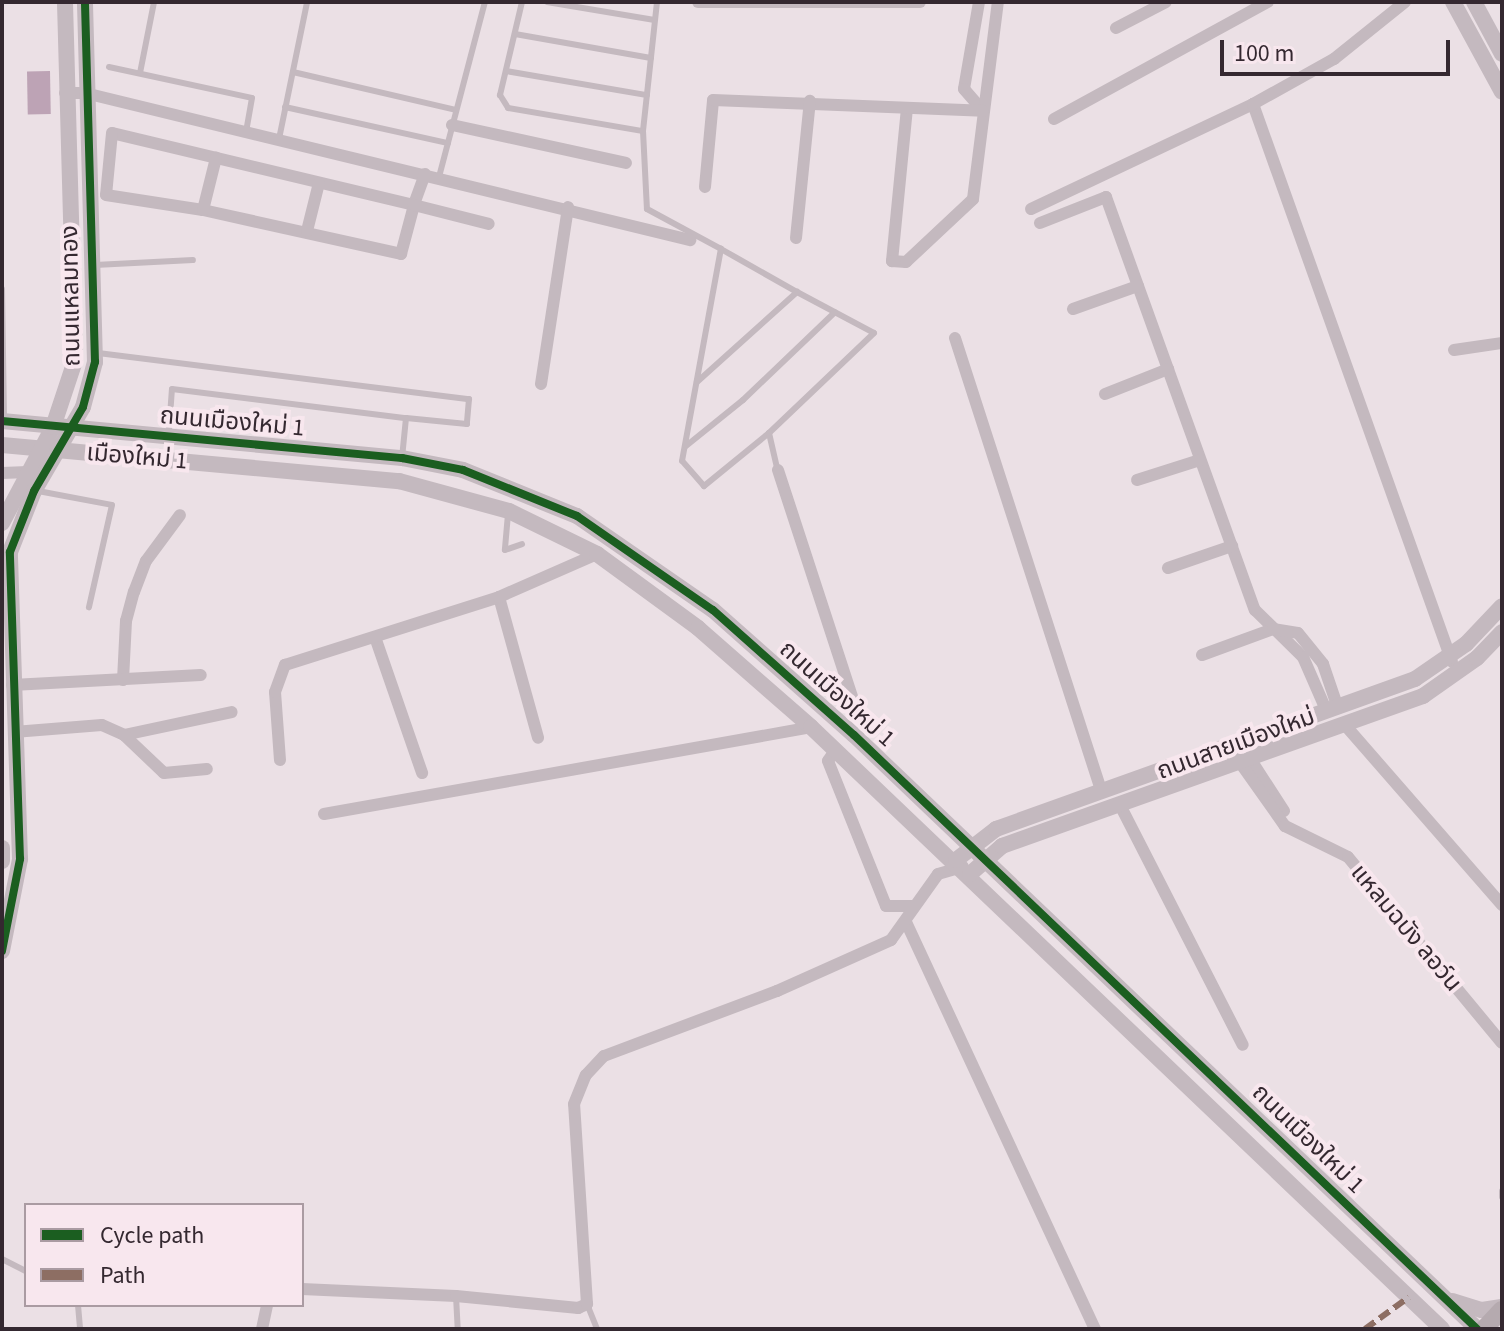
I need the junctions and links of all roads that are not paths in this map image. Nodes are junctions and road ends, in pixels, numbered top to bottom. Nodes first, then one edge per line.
1 (65, 2) edge
2 (85, 2) edge
3 (154, 2) edge
4 (307, 2) edge
5 (485, 2) edge
6 (522, 2) edge
7 (547, 2) edge
8 (657, 2) edge
9 (698, 2) edge
10 (920, 2) edge
11 (979, 2) edge
12 (998, 2) edge
13 (1166, 2) edge
14 (1268, 2) edge
15 (1405, 2) edge
16 (1453, 2) edge
17 (1474, 2) edge
18 (655, 20) junction
19 (1116, 28) dead end
20 (515, 34) junction
21 (1502, 54) edge
22 (651, 58) junction
23 (109, 67) dead end
24 (506, 71) junction
25 (293, 72) junction
26 (140, 73) junction
27 (1502, 92) edge
28 (65, 93) junction
29 (85, 93) junction
30 (647, 95) junction
31 (810, 101) junction
32 (1253, 104) junction
33 (285, 107) junction
34 (907, 108) junction
35 (456, 110) junction
36 (983, 111) junction
37 (1054, 119) dead end
38 (452, 125) junction
39 (246, 131) junction
40 (643, 131) junction
41 (279, 139) junction
42 (448, 143) junction
43 (216, 158) junction
44 (626, 163) dead end
45 (432, 175) junction
46 (319, 183) junction
47 (705, 187) dead end
48 (414, 205) junction
49 (568, 207) junction
50 (1031, 209) dead end
51 (203, 210) junction
52 (1040, 223) dead end
53 (489, 224) dead end
54 (307, 231) junction
55 (796, 238) dead end
56 (690, 240) dead end
57 (721, 249) junction
58 (193, 260) dead end
59 (91, 265) junction
60 (1138, 286) junction
61 (2, 289) edge
62 (797, 292) junction
63 (1073, 309) dead end
64 (835, 312) junction
65 (955, 338) dead end
66 (1502, 343) edge
67 (1454, 350) dead end
68 (95, 353) junction
69 (1168, 369) junction
70 (697, 382) junction
71 (541, 384) dead end
72 (1105, 394) dead end
73 (406, 418) junction
74 (3, 421) edge
75 (53, 427) junction
76 (74, 428) junction
77 (769, 433) junction
78 (169, 437) junction
79 (2, 445) edge
80 (685, 446) junction
81 (40, 449) junction
82 (60, 451) junction
83 (402, 458) junction
84 (167, 460) junction
85 (1200, 460) junction
86 (235, 466) joint
87 (778, 470) joint
88 (28, 472) junction
89 (2, 473) edge
90 (1137, 480) dead end
91 (34, 491) junction
92 (509, 511) junction
93 (180, 515) dead end
94 (2, 523) edge
95 (522, 544) dead end
96 (1232, 546) junction
97 (597, 554) junction
98 (1168, 568) dead end
99 (499, 597) junction
100 (1502, 606) edge
101 (89, 607) dead end
102 (1273, 629) junction
103 (1502, 632) edge
104 (375, 637) junction
105 (1202, 655) dead end
106 (1449, 656) junction
107 (1456, 673) junction
108 (201, 675) dead end
109 (123, 680) junction
110 (12, 685) junction
111 (1332, 710) junction
112 (232, 712) dead end
113 (1345, 725) junction
114 (811, 727) junction
115 (14, 732) junction
116 (124, 735) junction
117 (538, 738) dead end
118 (859, 740) junction
119 (1235, 745) junction
120 (836, 749) junction
121 (280, 760) dead end
122 (1245, 761) junction
123 (207, 769) dead end
124 (422, 773) dead end
125 (9, 787) edge
126 (1102, 792) junction
127 (1121, 807) junction
128 (324, 814) dead end
129 (974, 845) junction
130 (2, 848) edge
131 (987, 858) junction
132 (2, 861) edge
133 (963, 867) junction
134 (1502, 905) edge
135 (914, 906) junction
136 (906, 922) junction
137 (2, 951) edge
138 (1502, 1043) edge
139 (1243, 1045) dead end
140 (1502, 1191) edge
141 (1502, 1197) edge
142 (2, 1259) edge
143 (24, 1270) edge
144 (304, 1289) edge
145 (456, 1296) junction
146 (1443, 1297) junction
147 (587, 1304) junction
148 (78, 1307) edge
149 (267, 1307) edge
150 (1502, 1309) edge
151 (1431, 1322) edge
152 (80, 1329) edge
153 (262, 1329) edge
154 (458, 1329) edge
155 (597, 1329) edge
156 (1095, 1329) edge
157 (1442, 1329) edge
158 (1477, 1329) edge
159 (1484, 1329) edge

1 - 28 street, ถนนแหลมทอง
2 - 29 street, ถนนแหลมทอง
3 - 26 lane
4 - 25 lane
5 - 35 lane
6 - 20 lane
7 - 18 lane
8 - 18 lane
9 - 10 street
11 - 36 street
12 - 36 street
13 - 19 street
14 - 37 street
15 - 32 street
16 - 27 street
17 - 21 street
18 - 22 lane
20 - 22 lane
20 - 24 lane
22 - 30 lane
23 - 26 lane
24 - 30 lane
24 - 40 lane
25 - 33 lane
25 - 35 lane
26 - 39 lane
28 - 29 street
28 - 75 street, ถนนแหลมทอง
29 - 39 street
29 - 59 street, ถนนแหลมทอง
30 - 40 lane
31 - 34 street
31 - 47 street
31 - 55 street
32 - 50 street
32 - 106 street
33 - 41 lane
33 - 42 lane
34 - 36 street
34 - 36 street
35 - 38 lane
38 - 42 lane
38 - 44 street
39 - 41 street
40 - 57 lane
41 - 45 street
42 - 45 lane
43 - 46 street
43 - 51 street
43 - 51 street
45 - 48 street
45 - 49 street
46 - 48 street
46 - 54 street
48 - 53 street
48 - 54 street
49 - 56 street
49 - 71 street
51 - 54 street
52 - 60 street
57 - 62 lane
57 - 70 lane
58 - 59 lane
59 - 68 street, ถนนแหลมทอง
60 - 63 street
60 - 69 street
61 - 74 lane
62 - 64 lane
62 - 70 lane
64 - 77 lane
64 - 80 lane
65 - 126 street
66 - 67 street
68 - 73 lane
68 - 76 street, ถนนแหลมทอง
69 - 72 street
69 - 85 street
70 - 80 lane
73 - 78 lane
73 - 83 lane
74 - 75 street, ถนนเมืองใหม่ 1
75 - 76 street, ถนนเมืองใหม่ 1
75 - 81 street, ถนนแหลมทอง
76 - 78 street, ถนนเมืองใหม่ 1
76 - 82 street, ถนนแหลมทอง
77 - 80 lane
77 - 87 lane
78 - 83 street, ถนนเมืองใหม่ 1
78 - 84 lane
79 - 81 street
81 - 82 street, เมืองใหม่ 1
81 - 88 street, ถนนแหลมทอง
82 - 84 street, เมืองใหม่ 1
82 - 91 street, ถนนแหลมทอง
83 - 118 street, ถนนเมืองใหม่ 1
84 - 86 street, เมืองใหม่ 1
85 - 90 street
85 - 96 street
86 - 92 street, ถนนเมืองใหม่ 1
87 - 118 street
88 - 89 street
88 - 94 street, ถนนแหลมทอง
91 - 101 lane
91 - 110 street, ถนนแหลมทอง
92 - 95 lane
92 - 97 street, ถนนเมืองใหม่ 1
93 - 109 street
96 - 98 street
96 - 102 street
97 - 99 street
97 - 114 street, ถนนเมืองใหม่ 1
99 - 104 street
99 - 117 street
100 - 106 street, ถนนสายเมืองใหม่
102 - 105 street
102 - 111 street
103 - 107 street, ถนนสายเมืองใหม่
104 - 121 street
104 - 124 street
106 - 107 street
106 - 111 street, ถนนสายเมืองใหม่
107 - 113 street, ถนนสายเมืองใหม่
108 - 109 street
109 - 110 street
110 - 115 street, ถนนแหลมทอง
111 - 119 street, ถนนสายเมืองใหม่
112 - 116 street
113 - 122 street, ถนนสายเมืองใหม่
113 - 134 street
114 - 120 street, ถนนเมืองใหม่ 1
114 - 128 street
115 - 116 street
115 - 125 street, ถนนแหลมทอง
116 - 123 street
118 - 129 street, ถนนเมืองใหม่ 1
119 - 122 street, แหลมฉบัง ลอว์น
119 - 126 street, ถนนสายเมืองใหม่
120 - 133 street, ถนนเมืองใหม่ 1
120 - 135 street
122 - 127 street, ถนนสายเมืองใหม่
122 - 138 street, แหลมฉบัง ลอว์น
125 - 137 street, ถนนแหลมทอง
126 - 129 street, ถนนสายเมืองใหม่
127 - 131 street, ถนนสายเมืองใหม่
127 - 139 street
129 - 131 street, ถนนเมืองใหม่ 1
129 - 133 street, ถนนสายเมืองใหม่
130 - 132 street
131 - 133 street, ถนนสายเมืองใหม่
131 - 146 street, ถนนเมืองใหม่ 1
133 - 135 street
133 - 151 street, ถนนเมืองใหม่ 1
135 - 136 street
136 - 147 street
136 - 156 street
140 - 141 lane
142 - 143 lane
144 - 145 street
145 - 147 street
145 - 154 lane
146 - 150 street
146 - 158 street, ถนนเมืองใหม่ 1
147 - 155 lane
148 - 152 lane
149 - 153 street
150 - 159 main road
151 - 157 street, ถนนเมืองใหม่ 1

